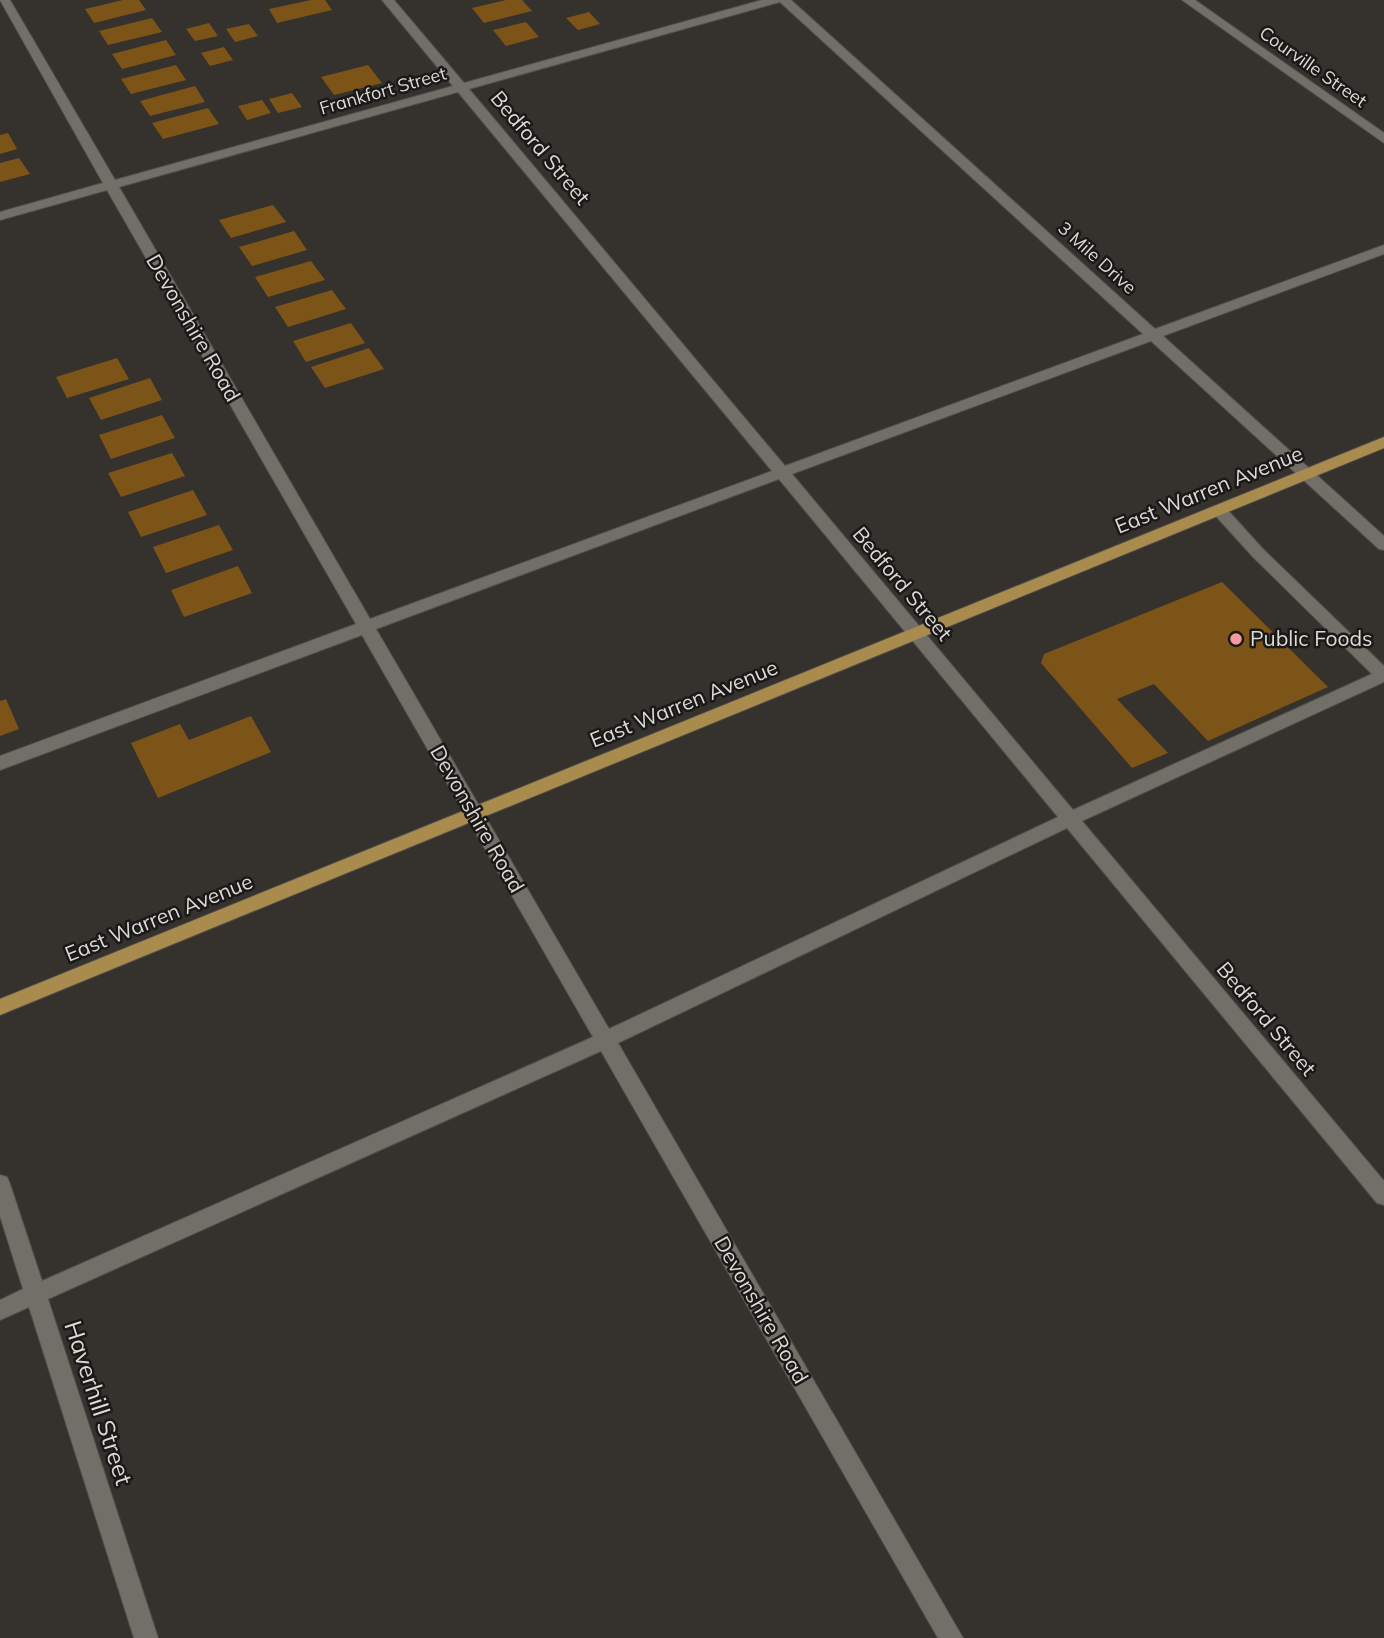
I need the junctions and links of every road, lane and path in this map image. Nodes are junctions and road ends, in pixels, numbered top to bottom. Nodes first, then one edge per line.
1 (4, 0) edge
2 (387, 0) edge
3 (775, 0) edge
4 (784, 0) edge
5 (1188, 0) edge
6 (460, 88) junction
7 (1384, 139) edge
8 (111, 185) junction
9 (0, 216) edge
10 (1384, 249) edge
11 (1153, 335) junction
12 (1384, 442) edge
13 (780, 473) junction
14 (1306, 474) junction
15 (1219, 510) junction
16 (1384, 545) edge
17 (366, 627) junction
18 (915, 635) junction
19 (1384, 675) edge
20 (0, 763) edge
21 (474, 814) junction
22 (1069, 819) junction
23 (0, 1007) edge
24 (605, 1040) junction
25 (0, 1184) edge
26 (1384, 1196) edge
27 (36, 1294) junction
28 (0, 1310) edge
29 (146, 1638) edge
30 (951, 1638) edge

1 - 8 street, Devonshire Road
2 - 6 street, Bedford Street
3 - 6 street, Frankfort Street
4 - 11 street, 3 Mile Drive
5 - 7 street, Courville Street
6 - 8 street, Frankfort Street
6 - 13 street, Bedford Street
8 - 9 street, Frankfort Street
8 - 17 street, Devonshire Road
10 - 11 street
11 - 13 street
11 - 14 street, 3 Mile Drive
12 - 14 main road, East Warren Avenue
13 - 17 street
13 - 18 street, Bedford Street
14 - 15 main road, East Warren Avenue
14 - 16 street, 3 Mile Drive
15 - 18 main road, East Warren Avenue
15 - 19 street
17 - 20 street
17 - 21 street, Devonshire Road
18 - 21 main road, East Warren Avenue
18 - 22 street, Bedford Street
19 - 22 street
21 - 23 main road, East Warren Avenue
21 - 24 street, Devonshire Road
22 - 24 street
22 - 26 street, Bedford Street
24 - 27 street
24 - 30 street, Devonshire Road
25 - 27 street, Haverhill Street
27 - 28 street
27 - 29 street, Haverhill Street

